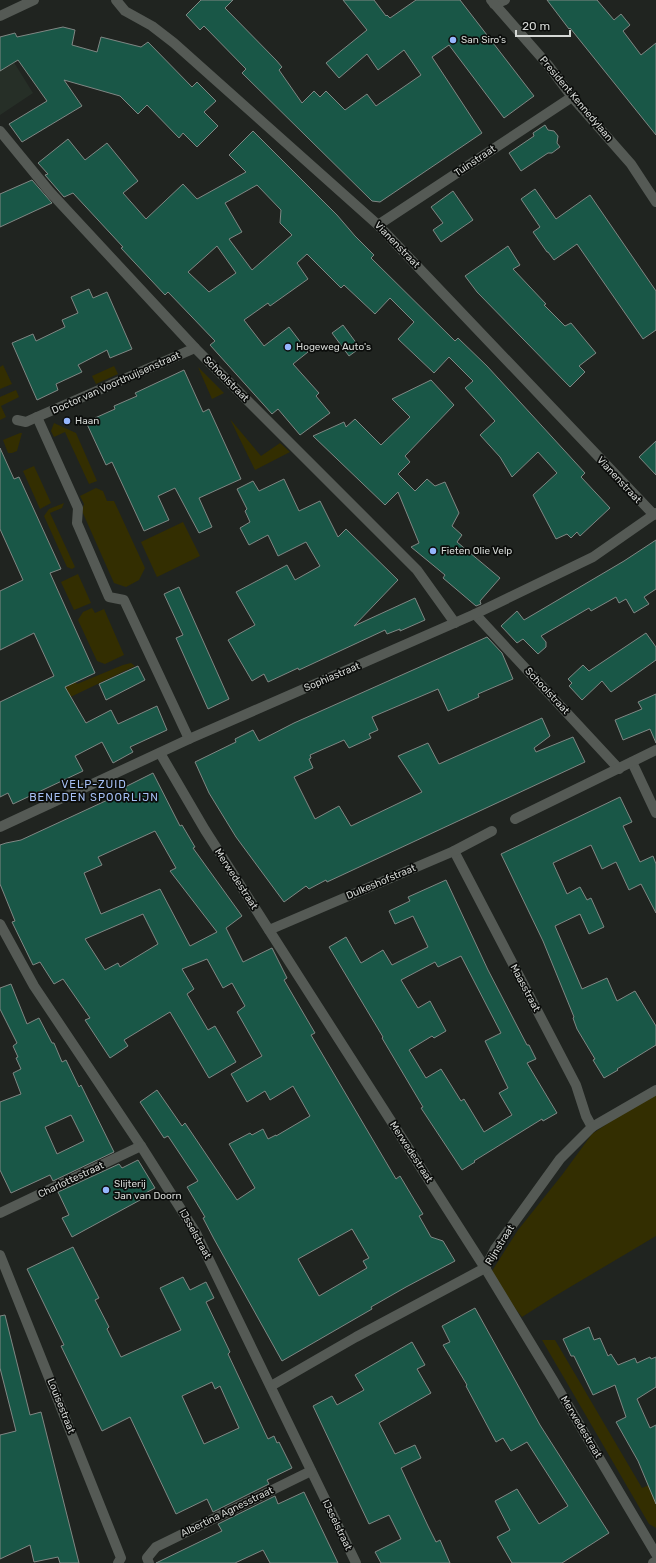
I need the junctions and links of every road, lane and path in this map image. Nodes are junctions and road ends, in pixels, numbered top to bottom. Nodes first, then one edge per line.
1 (34, 0) edge
2 (116, 0) edge
3 (505, 0) edge
4 (492, 2) edge
5 (0, 16) edge
6 (572, 97) junction
7 (0, 131) edge
8 (656, 202) edge
9 (378, 225) junction
10 (195, 348) junction
11 (37, 417) junction
12 (18, 420) dead end
13 (655, 514) edge
14 (475, 614) junction
15 (456, 623) junction
16 (189, 739) junction
17 (656, 750) edge
18 (160, 753) junction
19 (632, 762) junction
20 (619, 769) junction
21 (656, 813) edge
22 (515, 819) dead end
23 (0, 827) edge
24 (492, 831) dead end
25 (454, 851) junction
26 (0, 924) edge
27 (269, 930) junction
28 (656, 1090) edge
29 (592, 1127) junction
30 (142, 1146) junction
31 (0, 1213) edge
32 (0, 1255) edge
33 (485, 1268) junction
34 (271, 1386) junction
35 (311, 1471) junction
36 (656, 1554) edge
37 (120, 1560) edge
38 (148, 1561) edge
39 (656, 1561) edge
40 (356, 1563) edge
41 (653, 1563) edge

1 - 5 street
2 - 9 street, Vianenstraat
3 - 4 street
4 - 6 street, President Kennedylaan
6 - 8 street, President Kennedylaan
6 - 9 street, Tuinstraat
7 - 10 street, Schoolstraat
9 - 13 street, Vianenstraat
10 - 11 street, Doctor van Voorthuijsenstraat
10 - 15 street, Schoolstraat
11 - 12 street, Doctor van Voorthuijsenstraat
11 - 16 street
13 - 14 street, Sophiastraat
14 - 15 street, Sophiastraat
14 - 20 street, Schoolstraat
15 - 16 street, Sophiastraat
16 - 18 street, Sophiastraat
17 - 19 street
18 - 23 street, Sophiastraat
18 - 27 street, Merwedestraat
19 - 20 street
19 - 21 street
20 - 22 street
24 - 25 street, Dulkeshofstraat
25 - 27 street, Dulkeshofstraat
25 - 29 street, Maasstraat
26 - 30 street, IJsselstraat
27 - 33 street, Merwedestraat
28 - 29 street, Rijnstraat
29 - 33 street, Rijnstraat
30 - 31 street, Charlottestraat
30 - 34 street, IJsselstraat
32 - 37 street, Louisestraat
33 - 34 street, Rijnstraat
33 - 36 street, Merwedestraat
34 - 35 street, IJsselstraat
35 - 38 street, Albertina Agnesstraat
35 - 40 street, IJsselstraat
39 - 41 street

